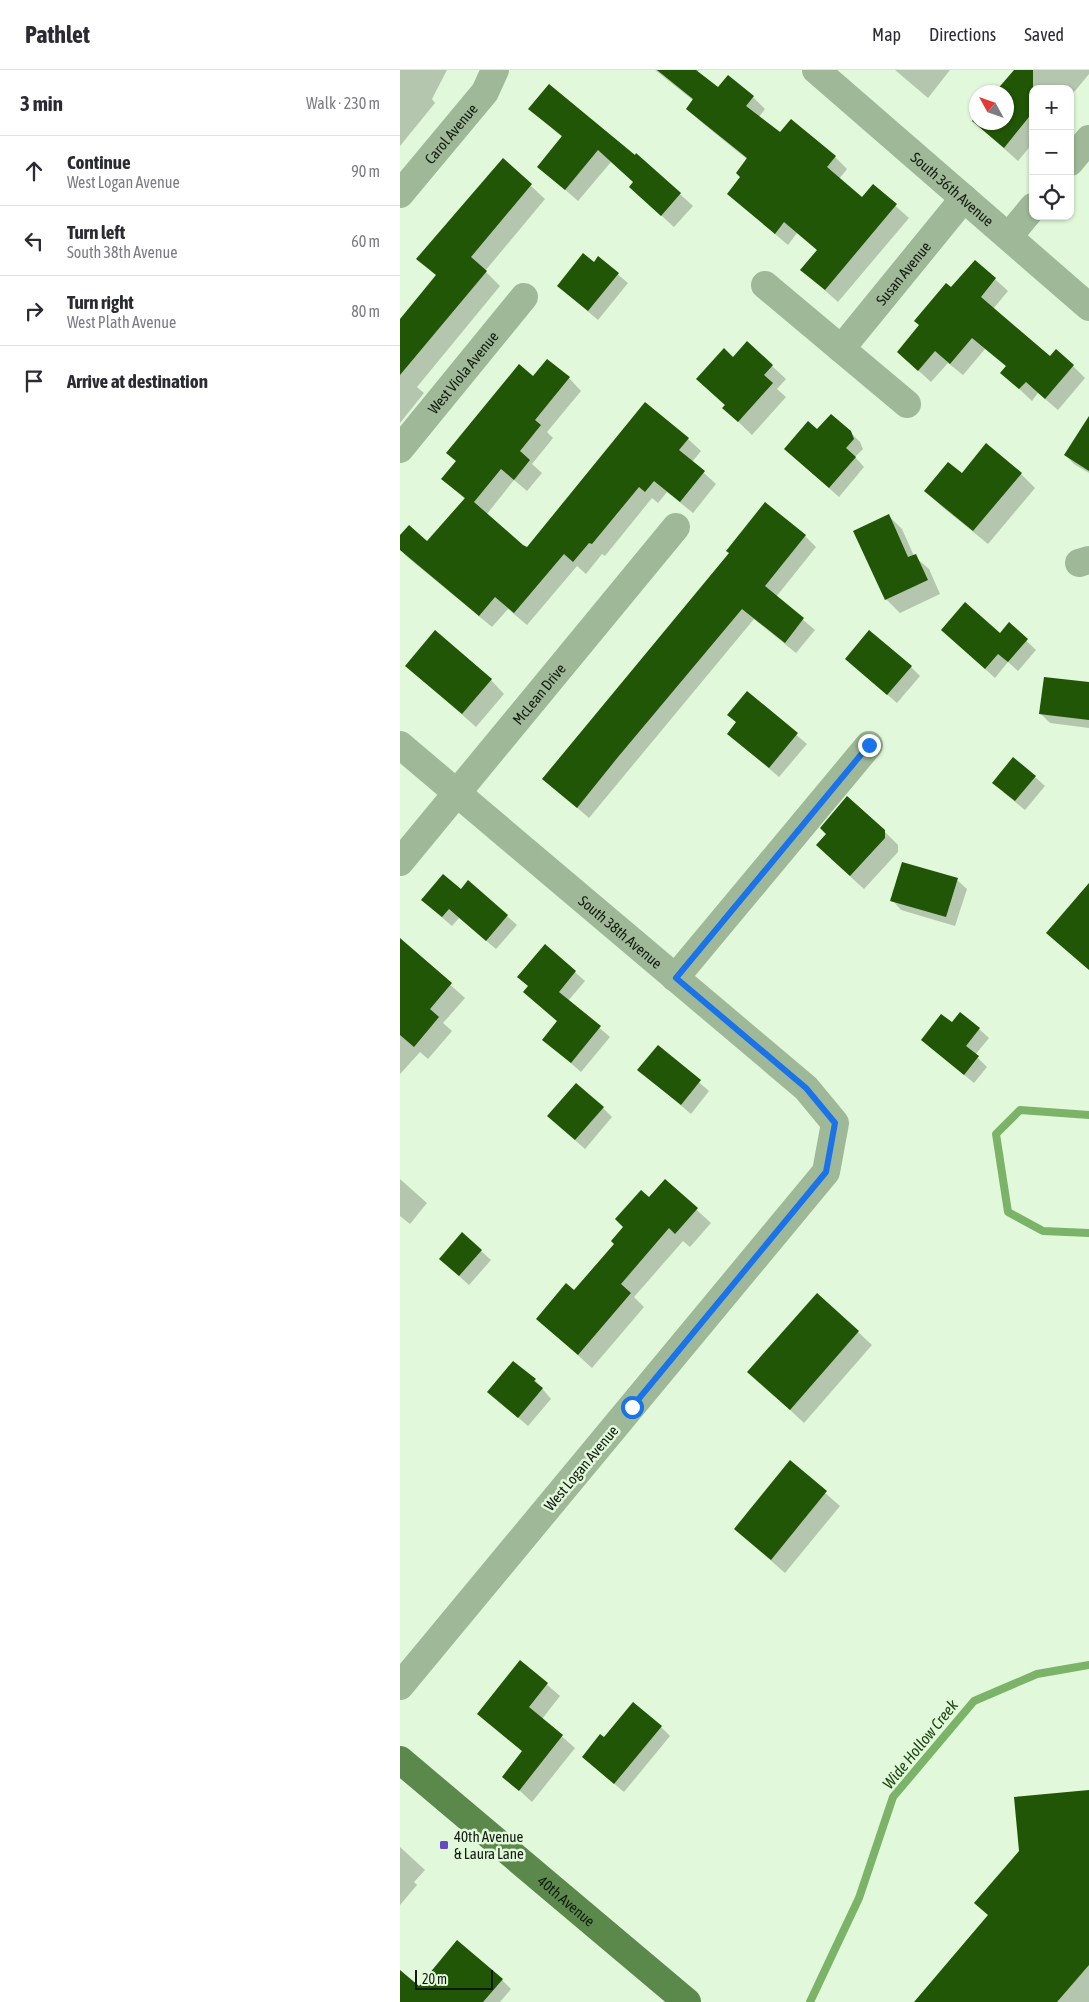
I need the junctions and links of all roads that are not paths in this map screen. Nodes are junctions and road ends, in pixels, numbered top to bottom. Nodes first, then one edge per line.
1 (496, 70) edge
2 (816, 70) edge
3 (1089, 139) edge
4 (1074, 157) edge
5 (400, 194) edge
6 (964, 198) junction
7 (1029, 212) edge
8 (1009, 236) junction
9 (765, 285) dead end
10 (524, 297) dead end
11 (1089, 306) edge
12 (841, 349) junction
13 (906, 404) dead end
14 (400, 449) edge
15 (676, 527) dead end
16 (400, 745) edge
17 (869, 745) dead end
18 (456, 794) junction
19 (400, 862) edge
20 (676, 978) junction
21 (835, 1123) joint
22 (400, 1686) edge
23 (400, 1760) edge
24 (687, 2002) edge

1 - 5 street, Carol Avenue
2 - 6 street, South 36th Avenue
3 - 4 street
6 - 8 street, South 36th Avenue
6 - 12 street, Susan Avenue
7 - 8 street
8 - 11 street, South 36th Avenue
9 - 12 street
10 - 14 street, West Viola Avenue
12 - 13 street
15 - 18 street, McLean Drive
16 - 18 street, South 38th Avenue
17 - 20 street
18 - 19 street, McLean Drive
18 - 20 street, South 38th Avenue
20 - 21 street, South 38th Avenue
21 - 22 street, West Logan Avenue
23 - 24 main road, 40th Avenue

